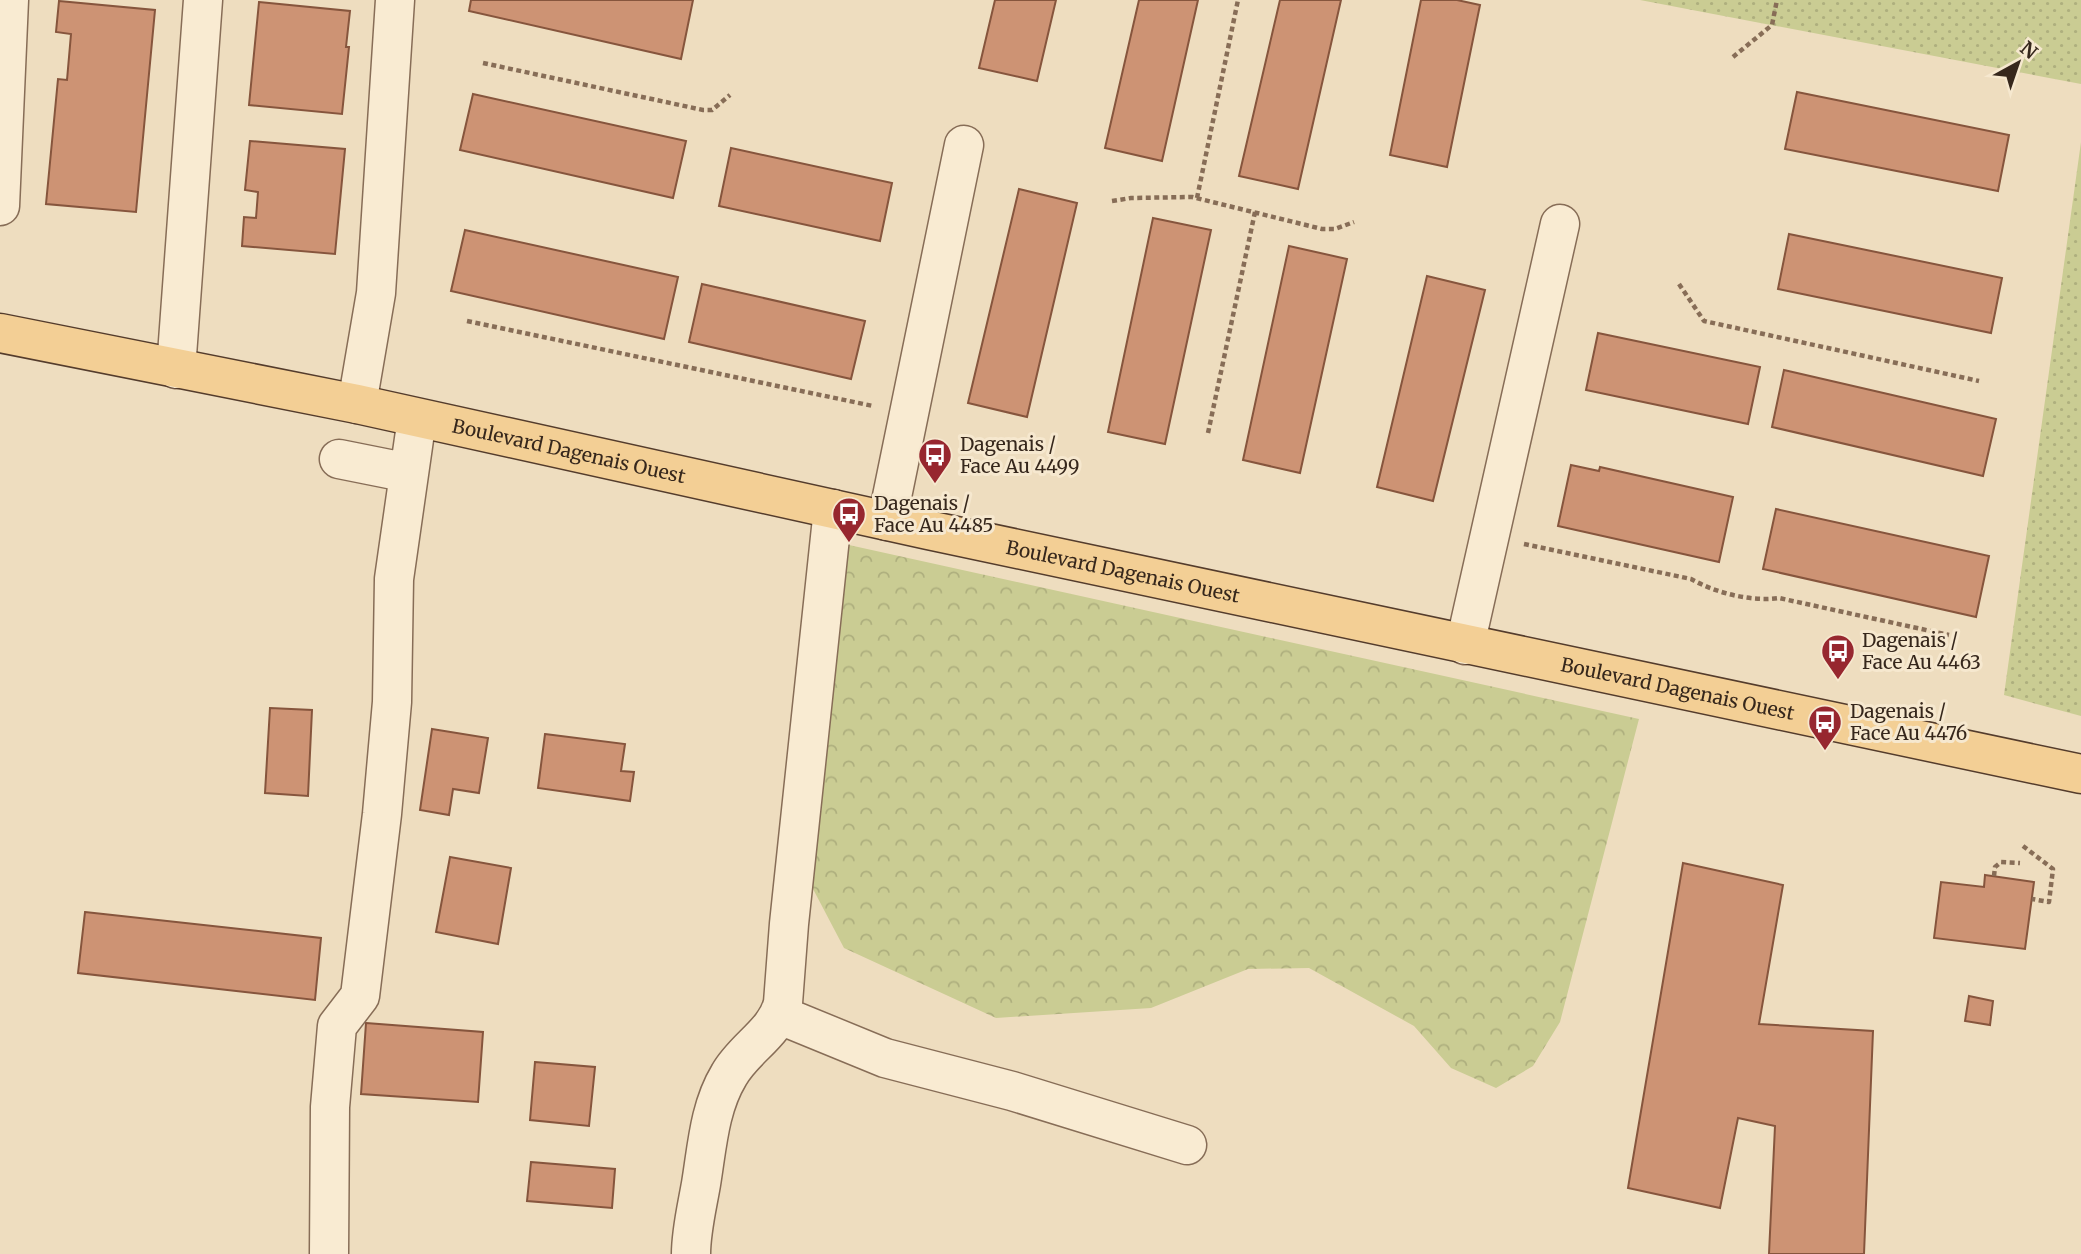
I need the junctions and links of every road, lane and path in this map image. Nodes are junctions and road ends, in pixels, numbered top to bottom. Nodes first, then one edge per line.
1 (9, 0) edge
2 (203, 0) edge
3 (395, 0) edge
4 (1238, 0) edge
5 (1777, 0) edge
6 (1732, 57) dead end
7 (483, 63) dead end
8 (730, 95) dead end
9 (964, 145) dead end
10 (1197, 198) junction
11 (1112, 201) dead end
12 (0, 206) edge
13 (1255, 212) junction
14 (1354, 222) dead end
15 (1560, 224) dead end
16 (1679, 284) dead end
17 (467, 321) dead end
18 (0, 333) edge
19 (176, 369) junction
20 (1979, 381) dead end
21 (357, 404) junction
22 (885, 409) dead end
23 (417, 418) junction
24 (1208, 433) dead end
25 (339, 459) dead end
26 (409, 473) junction
27 (833, 509) junction
28 (887, 521) junction
29 (1514, 542) dead end
30 (1949, 635) dead end
31 (1465, 645) junction
32 (2081, 774) edge
33 (2023, 846) dead end
34 (2020, 863) dead end
35 (1994, 876) dead end
36 (2032, 899) dead end
37 (780, 1015) junction
38 (1187, 1145) dead end
39 (329, 1254) edge
40 (691, 1254) edge

1 - 12 lane
2 - 19 lane
3 - 21 lane
4 - 10 path
5 - 6 path
7 - 8 path
9 - 28 lane
10 - 11 path
10 - 13 path
13 - 14 path
13 - 24 path
15 - 31 lane
16 - 20 path
17 - 22 path
18 - 19 main road, Boulevard Dagenais Ouest
19 - 21 main road, Boulevard Dagenais Ouest
21 - 23 main road, Boulevard Dagenais Ouest
23 - 26 lane
23 - 27 main road, Boulevard Dagenais Ouest
25 - 26 lane
26 - 39 lane
27 - 28 main road, Boulevard Dagenais Ouest
27 - 37 lane
28 - 31 main road, Boulevard Dagenais Ouest
29 - 30 path
31 - 32 main road, Boulevard Dagenais Ouest
33 - 36 path
34 - 35 path
37 - 38 lane
37 - 40 lane

